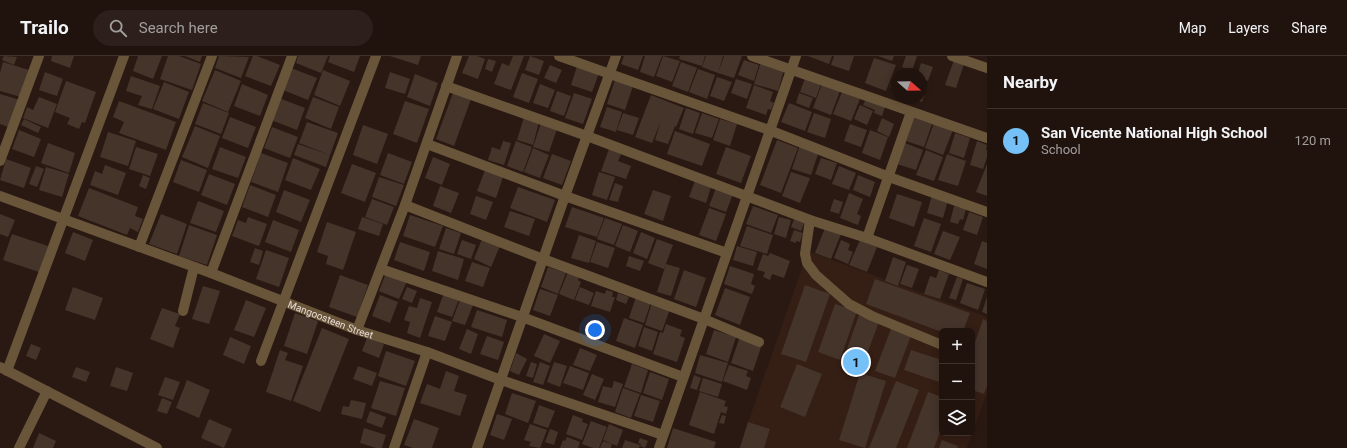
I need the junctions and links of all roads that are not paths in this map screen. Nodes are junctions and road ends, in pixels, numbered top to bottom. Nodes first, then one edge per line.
1 (39, 56) edge
2 (124, 56) edge
3 (212, 56) edge
4 (292, 56) edge
5 (376, 56) edge
6 (457, 56) edge
7 (559, 56) edge
8 (616, 56) edge
9 (752, 56) edge
10 (796, 56) edge
11 (952, 56) edge
12 (987, 68) edge
13 (791, 70) junction
14 (609, 74) junction
15 (446, 86) junction
16 (911, 112) junction
17 (769, 130) junction
18 (587, 136) junction
19 (987, 138) edge
20 (427, 144) junction
21 (0, 162) edge
22 (889, 177) junction
23 (0, 196) edge
24 (565, 196) junction
25 (747, 196) junction
26 (405, 205) junction
27 (987, 212) edge
28 (63, 219) junction
29 (810, 220) junction
30 (867, 238) junction
31 (139, 247) junction
32 (727, 253) junction
33 (543, 259) junction
34 (194, 267) junction
35 (381, 269) junction
36 (211, 273) junction
37 (987, 282) edge
38 (283, 301) junction
39 (183, 311) dead end
40 (522, 317) junction
41 (704, 319) junction
42 (357, 330) junction
43 (759, 342) dead end
44 (939, 344) edge
45 (427, 352) junction
46 (261, 361) dead end
47 (4, 369) edge
48 (683, 377) junction
49 (500, 380) junction
50 (47, 391) junction
51 (663, 435) junction
52 (480, 447) edge
53 (19, 448) edge
54 (157, 448) edge
55 (394, 448) edge
56 (659, 448) edge

1 - 21 street
2 - 28 street
3 - 31 street
4 - 36 street
5 - 38 street
6 - 15 street
7 - 14 street
8 - 14 street
9 - 13 street
10 - 13 street
11 - 12 street
13 - 16 street
13 - 17 street
14 - 17 street
14 - 18 street
15 - 18 street
15 - 20 street
16 - 19 street
16 - 22 street
17 - 22 street
17 - 25 street
18 - 24 street
18 - 25 street
20 - 24 street
20 - 26 street
22 - 27 street
22 - 30 street
23 - 28 street, Mangoosteen Street
24 - 32 street
24 - 33 street
25 - 29 street
25 - 32 street
26 - 33 street
26 - 35 street
28 - 31 street, Mangoosteen Street
28 - 47 street
29 - 30 street
29 - 44 street
30 - 37 street
31 - 34 street, Mangoosteen Street
32 - 41 street
33 - 40 street
33 - 41 street
34 - 36 street, Mangoosteen Street
34 - 39 street
35 - 40 street
35 - 42 street
36 - 38 street, Mangoosteen Street
38 - 42 street, Mangoosteen Street
38 - 46 street
40 - 48 street
40 - 49 street
41 - 43 street
41 - 48 street
42 - 45 street, Mangoosteen Street
45 - 49 street, Mangoosteen Street
45 - 55 street
47 - 50 street
48 - 51 street
49 - 51 street, Mangoosteen Street
49 - 52 street
50 - 53 street
50 - 54 street
51 - 56 street

